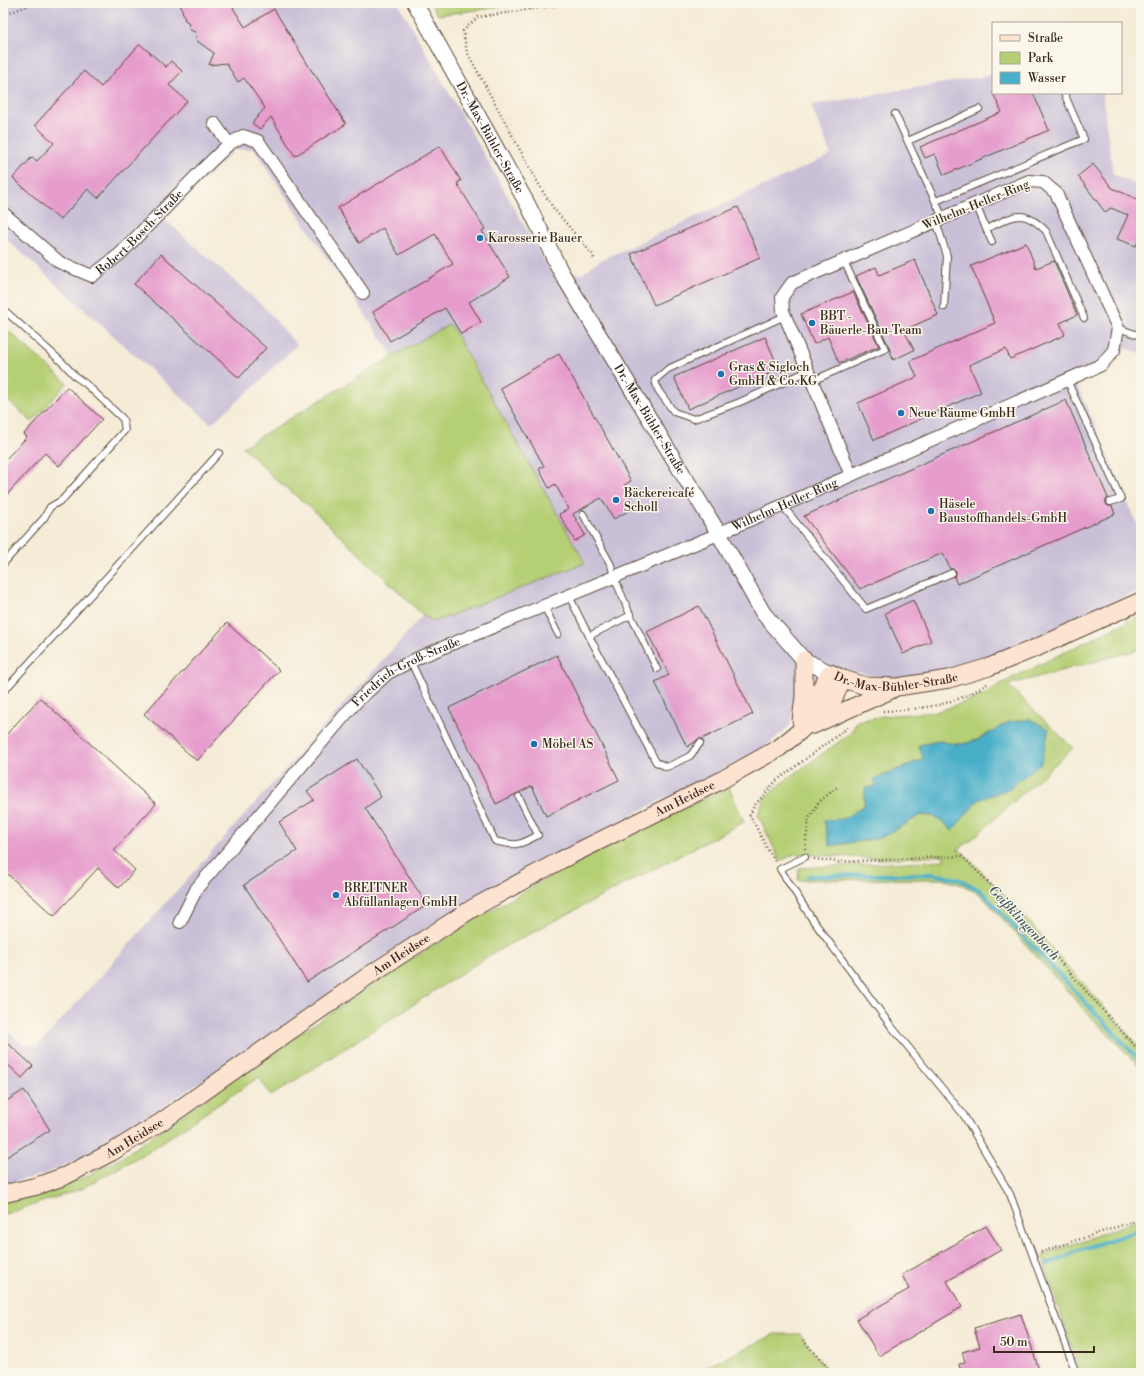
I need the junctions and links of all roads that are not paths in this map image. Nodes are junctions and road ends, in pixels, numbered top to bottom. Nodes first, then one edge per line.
1 (416, 3) edge
2 (1064, 94) edge
3 (979, 109) dead end
4 (895, 114) dead end
5 (214, 123) dead end
6 (908, 141) junction
7 (229, 144) junction
8 (936, 201) junction
9 (976, 204) junction
10 (3, 213) edge
11 (939, 220) junction
12 (986, 229) junction
13 (992, 242) dead end
14 (844, 261) junction
15 (363, 293) dead end
16 (944, 308) dead end
17 (3, 309) edge
18 (785, 316) junction
19 (1084, 318) dead end
20 (1118, 328) junction
21 (1141, 336) edge
22 (810, 376) junction
23 (1067, 380) junction
24 (219, 453) dead end
25 (851, 475) junction
26 (1110, 502) dead end
27 (782, 505) junction
28 (582, 514) dead end
29 (719, 534) junction
30 (3, 564) edge
31 (952, 573) dead end
32 (614, 578) junction
33 (570, 596) junction
34 (1141, 601) edge
35 (544, 606) junction
36 (631, 615) junction
37 (558, 634) dead end
38 (589, 636) junction
39 (804, 660) junction
40 (411, 662) junction
41 (657, 669) dead end
42 (837, 676) junction
43 (897, 687) junction
44 (3, 692) edge
45 (804, 727) junction
46 (700, 743) dead end
47 (519, 797) dead end
48 (805, 856) road end
49 (180, 922) dead end
50 (3, 1194) edge
51 (1076, 1373) edge

1 - 29 street, Dr.-Max-Bühler-Straße
2 - 8 lane
3 - 6 lane
4 - 6 lane
5 - 7 street
6 - 8 lane
7 - 10 street, Robert-Bosch-Straße
7 - 15 street, Robert-Bosch-Straße
8 - 11 lane
9 - 11 street, Wilhelm-Heller-Ring
9 - 12 lane
9 - 20 street, Wilhelm-Heller-Ring
11 - 14 street, Wilhelm-Heller-Ring
11 - 16 lane
12 - 13 lane
12 - 19 lane
14 - 18 street, Wilhelm-Heller-Ring
14 - 22 lane
17 - 30 lane
18 - 22 street, Wilhelm-Heller-Ring
18 - 22 lane
20 - 21 lane
20 - 23 street, Wilhelm-Heller-Ring
22 - 25 street, Wilhelm-Heller-Ring
23 - 25 street, Wilhelm-Heller-Ring
23 - 26 lane
24 - 44 lane
25 - 27 street, Wilhelm-Heller-Ring
27 - 29 street, Wilhelm-Heller-Ring
27 - 31 lane
28 - 32 lane
29 - 32 street, Friedrich-Groß-Straße
29 - 39 street, Dr.-Max-Bühler-Straße
32 - 33 street, Friedrich-Groß-Straße
32 - 36 lane
33 - 35 street, Friedrich-Groß-Straße
33 - 38 lane
34 - 43 main road, Dr.-Max-Bühler-Straße
35 - 37 lane
35 - 40 street, Friedrich-Groß-Straße
36 - 38 lane
36 - 41 lane
38 - 46 lane
39 - 42 street, Dr.-Max-Bühler-Straße
39 - 45 main road
40 - 47 lane
40 - 49 street, Friedrich-Groß-Straße
42 - 43 main road, Dr.-Max-Bühler-Straße
42 - 45 main road, Am Heidsee
43 - 45 main road
45 - 50 main road, Am Heidsee
48 - 51 lane

